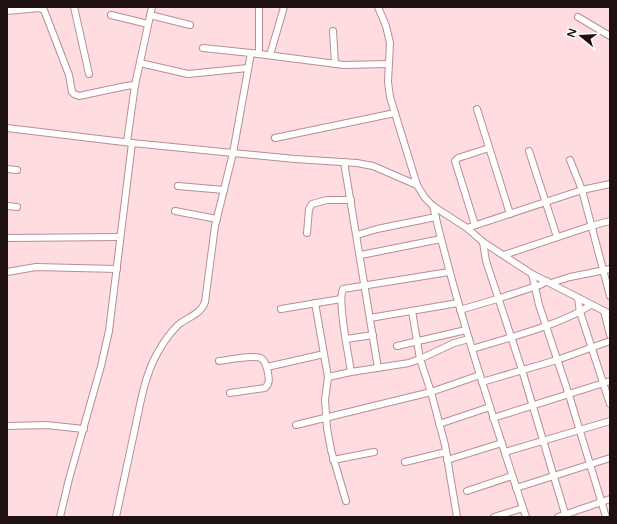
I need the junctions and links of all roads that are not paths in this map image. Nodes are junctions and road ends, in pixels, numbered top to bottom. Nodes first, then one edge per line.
1 (74, 7) edge
2 (152, 7) edge
3 (259, 7) edge
4 (284, 7) edge
5 (378, 7) edge
6 (7, 11) edge
7 (111, 15) dead end
8 (150, 15) junction
9 (578, 17) dead end
10 (148, 24) junction
11 (190, 25) dead end
12 (333, 31) dead end
13 (609, 33) edge
14 (203, 48) dead end
15 (251, 52) junction
16 (258, 54) junction
17 (270, 55) junction
18 (140, 63) junction
19 (335, 64) junction
20 (388, 64) junction
21 (248, 68) junction
22 (89, 74) dead end
23 (135, 85) junction
24 (477, 109) dead end
25 (395, 113) junction
26 (7, 128) edge
27 (275, 138) dead end
28 (130, 143) junction
29 (489, 148) junction
30 (529, 151) dead end
31 (233, 153) junction
32 (570, 160) dead end
33 (344, 162) junction
34 (7, 169) edge
35 (17, 170) dead end
36 (610, 184) edge
37 (417, 185) junction
38 (178, 186) dead end
39 (224, 190) junction
40 (582, 190) junction
41 (351, 200) junction
42 (546, 202) junction
43 (7, 206) edge
44 (433, 206) junction
45 (17, 207) dead end
46 (175, 211) dead end
47 (510, 214) junction
48 (436, 217) junction
49 (216, 219) junction
50 (610, 221) edge
51 (475, 225) junction
52 (591, 226) junction
53 (467, 228) junction
54 (307, 233) dead end
55 (357, 235) junction
56 (120, 237) junction
57 (557, 237) junction
58 (7, 238) edge
59 (441, 239) junction
60 (483, 242) junction
61 (360, 255) junction
62 (504, 255) junction
63 (116, 269) junction
64 (607, 270) edge
65 (7, 272) edge
66 (449, 272) junction
67 (532, 274) junction
68 (549, 282) junction
69 (365, 285) junction
70 (535, 287) junction
71 (610, 296) edge
72 (578, 298) junction
73 (341, 299) junction
74 (497, 300) junction
75 (458, 302) junction
76 (315, 303) junction
77 (591, 305) junction
78 (281, 309) dead end
79 (460, 310) junction
80 (412, 311) junction
81 (580, 312) junction
82 (607, 313) edge
83 (370, 318) junction
84 (546, 326) junction
85 (466, 330) junction
86 (373, 335) junction
87 (610, 335) edge
88 (510, 336) junction
89 (346, 339) junction
90 (469, 339) junction
91 (610, 341) edge
92 (417, 342) junction
93 (397, 346) dead end
94 (592, 348) junction
95 (472, 349) junction
96 (324, 354) junction
97 (420, 359) junction
98 (557, 360) junction
99 (219, 361) dead end
100 (267, 367) junction
101 (378, 368) junction
102 (522, 370) junction
103 (351, 372) junction
104 (480, 375) junction
105 (328, 377) junction
106 (610, 381) edge
107 (482, 382) junction
108 (603, 383) junction
109 (431, 392) junction
110 (230, 393) dead end
111 (569, 395) junction
112 (610, 404) edge
113 (533, 406) junction
114 (490, 407) junction
115 (326, 418) junction
116 (494, 418) junction
117 (610, 421) edge
118 (440, 424) junction
119 (296, 425) dead end
120 (7, 426) edge
121 (84, 428) junction
122 (580, 430) junction
123 (543, 441) junction
124 (502, 443) junction
125 (374, 452) dead end
126 (446, 452) junction
127 (505, 452) junction
128 (610, 458) edge
129 (334, 460) junction
130 (447, 460) junction
131 (405, 462) dead end
132 (590, 464) junction
133 (512, 476) junction
134 (555, 476) junction
135 (516, 488) junction
136 (467, 491) dead end
137 (610, 499) edge
138 (346, 501) dead end
139 (602, 502) junction
140 (523, 508) junction
141 (566, 516) edge
142 (60, 517) edge
143 (116, 517) edge
144 (457, 517) edge
145 (494, 517) edge
146 (526, 517) edge
147 (558, 517) edge
148 (606, 517) edge

1 - 22 street
2 - 8 street
3 - 16 street
4 - 17 street
5 - 20 street
6 - 23 street
7 - 10 street
8 - 10 street
8 - 11 street
9 - 13 street
10 - 18 street
12 - 19 street
14 - 15 street
15 - 16 street
15 - 21 street
16 - 17 street
17 - 19 street
18 - 21 street
18 - 23 street
19 - 20 street
20 - 25 street
21 - 31 street
23 - 28 street
24 - 29 street
25 - 27 street
25 - 37 street
26 - 28 street
28 - 31 street
28 - 56 street
29 - 47 street
29 - 51 street
30 - 42 street
31 - 33 street
31 - 39 street
32 - 40 street
33 - 37 street
33 - 41 street
34 - 35 street
36 - 40 street
37 - 44 street
38 - 39 street
39 - 49 street
40 - 42 street
40 - 52 street
41 - 54 street
41 - 55 street
42 - 47 street
42 - 57 street
43 - 45 street
44 - 48 street
44 - 53 street
46 - 49 street
47 - 51 street
48 - 55 street
48 - 59 street
49 - 143 street
50 - 52 street
51 - 53 street
52 - 57 street
52 - 64 street
53 - 60 street
55 - 61 street
56 - 58 street
56 - 63 street
57 - 62 street
59 - 61 street
59 - 66 street
60 - 62 street
60 - 74 street
61 - 69 street
62 - 67 street
63 - 65 street
63 - 121 street
64 - 68 street
64 - 71 street
66 - 69 street
66 - 75 street
67 - 68 street
67 - 70 street
68 - 70 street
68 - 72 street
69 - 73 street
69 - 83 street
70 - 74 street
70 - 84 street
72 - 77 street
72 - 81 street
73 - 76 street
73 - 89 street
74 - 79 street
74 - 88 street
75 - 79 street
75 - 80 street
76 - 78 street
76 - 96 street
77 - 81 street
77 - 82 street
79 - 85 street
80 - 83 street
80 - 92 street
81 - 84 street
81 - 94 street
82 - 87 street
83 - 86 street
84 - 88 street
84 - 98 street
85 - 90 street
85 - 92 street
86 - 89 street
86 - 101 street
88 - 95 street
88 - 102 street
89 - 103 street
90 - 95 street
90 - 97 street
91 - 94 street
92 - 93 street
92 - 97 street
94 - 98 street
94 - 108 street
95 - 104 street
96 - 100 street
96 - 105 street
97 - 101 street
97 - 109 street
98 - 102 street
98 - 111 street
99 - 100 street
100 - 110 street
101 - 103 street
102 - 107 street
102 - 113 street
103 - 105 street
104 - 107 street
104 - 109 street
105 - 115 street
106 - 108 street
107 - 114 street
108 - 111 street
108 - 112 street
109 - 115 street
109 - 118 street
111 - 113 street
111 - 122 street
113 - 116 street
113 - 123 street
114 - 116 street
114 - 118 street
115 - 119 street
115 - 129 street
116 - 124 street
117 - 122 street
118 - 126 street
120 - 121 street
121 - 142 street
122 - 123 street
122 - 132 street
123 - 127 street
123 - 134 street
124 - 127 street
124 - 130 street
125 - 129 street
126 - 130 street
126 - 131 street
127 - 133 street
128 - 132 street
129 - 138 street
130 - 144 street
132 - 134 street
132 - 139 street
133 - 135 street
133 - 136 street
134 - 135 street
134 - 141 street
135 - 140 street
137 - 139 street
139 - 141 street
139 - 148 street
140 - 145 street
140 - 146 street
141 - 147 street

